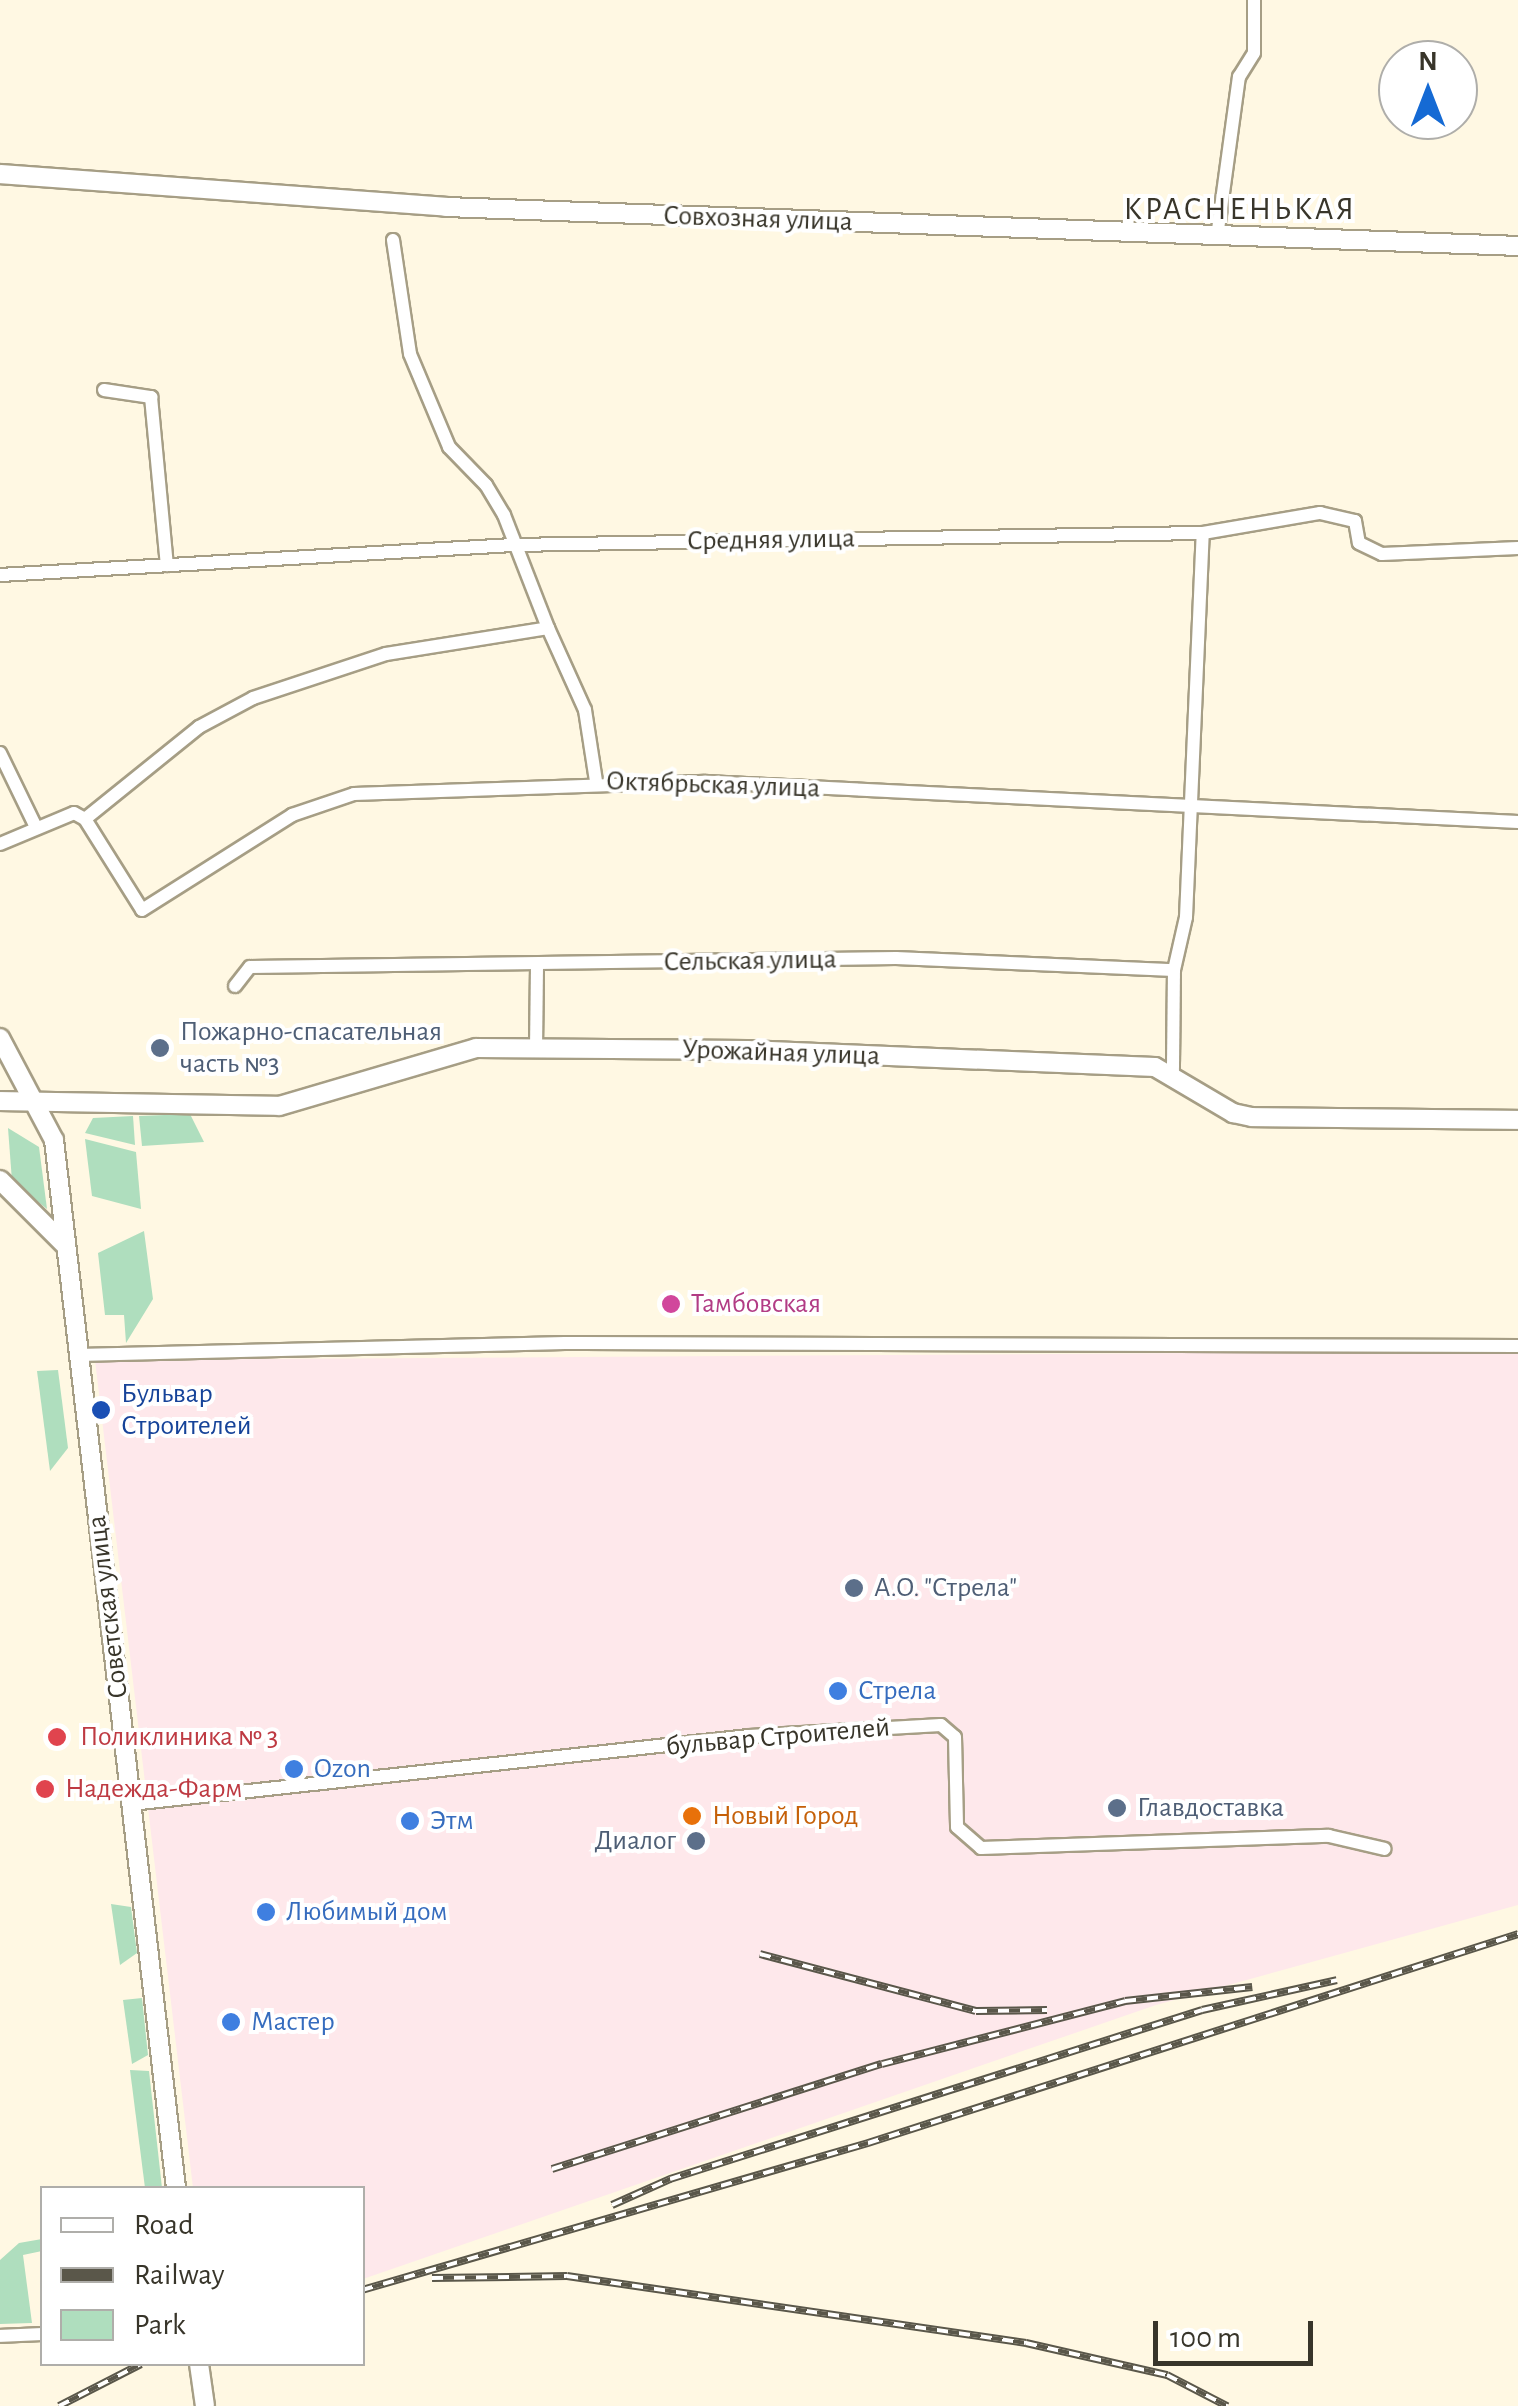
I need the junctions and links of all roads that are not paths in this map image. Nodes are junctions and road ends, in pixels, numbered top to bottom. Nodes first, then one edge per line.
1 (1254, 0) edge
2 (0, 174) edge
3 (1217, 237) junction
4 (394, 240) dead end
5 (1518, 246) edge
6 (104, 390) dead end
7 (1203, 533) junction
8 (512, 545) junction
9 (1518, 548) edge
10 (167, 565) junction
11 (0, 576) edge
12 (548, 628) junction
13 (0, 753) edge
14 (596, 781) junction
15 (1188, 809) junction
16 (86, 818) junction
17 (1518, 822) edge
18 (36, 827) junction
19 (0, 844) edge
20 (537, 964) junction
21 (1174, 970) junction
22 (235, 986) dead end
23 (0, 1038) edge
24 (536, 1048) junction
25 (1173, 1072) junction
26 (0, 1100) edge
27 (39, 1104) junction
28 (1518, 1120) edge
29 (0, 1180) edge
30 (66, 1246) junction
31 (1518, 1346) edge
32 (78, 1355) junction
33 (130, 1804) junction
34 (1384, 1848) dead end
35 (176, 2186) edge
36 (40, 2334) edge
37 (0, 2336) edge
38 (199, 2366) edge
39 (206, 2406) edge

1 - 3 street
2 - 3 street, Совхозная улица
3 - 5 street, Совхозная улица
4 - 8 street
6 - 10 street
7 - 8 street, Средняя улица
7 - 9 street, Средняя улица
7 - 15 street
8 - 10 street, Средняя улица
8 - 12 street
10 - 11 street, Средняя улица
12 - 14 street
12 - 16 street
13 - 18 street
14 - 15 street, Октябрьская улица
14 - 16 street, Октябрьская улица
15 - 17 street, Октябрьская улица
15 - 21 street
16 - 18 street
18 - 19 street
20 - 21 street, Сельская улица
20 - 22 street, Сельская улица
20 - 24 street
21 - 25 street
23 - 27 street, Советская улица
24 - 25 street, Урожайная улица
24 - 27 street, Урожайная улица
25 - 28 street
26 - 27 street, Урожайная улица
27 - 30 street, Советская улица
29 - 30 street
30 - 32 street, Советская улица
31 - 32 street
32 - 33 street, Советская улица
33 - 34 street, бульвар Строителей
33 - 35 street, Советская улица
36 - 37 street
38 - 39 street

